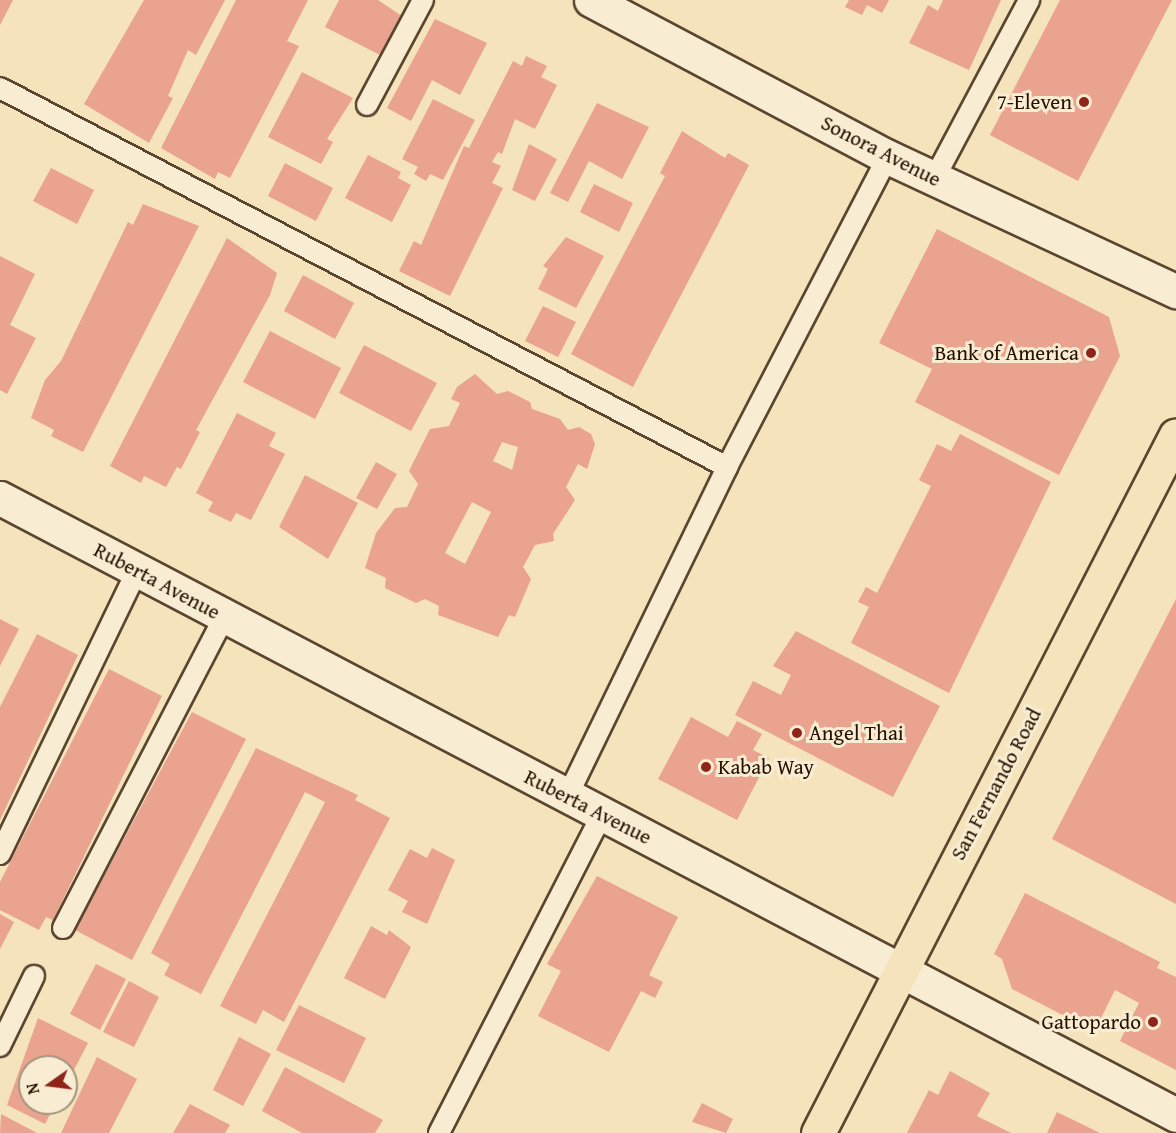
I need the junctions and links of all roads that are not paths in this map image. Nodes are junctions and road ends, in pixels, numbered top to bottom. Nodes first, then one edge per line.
1 (423, 0) edge
2 (591, 0) edge
3 (1029, 0) edge
4 (0, 88) edge
5 (367, 105) dead end
6 (888, 157) junction
7 (934, 179) junction
8 (1176, 291) edge
9 (1176, 435) edge
10 (727, 467) junction
11 (0, 498) edge
12 (137, 571) junction
13 (224, 617) junction
14 (567, 797) junction
15 (602, 815) junction
16 (0, 854) edge
17 (63, 928) dead end
18 (898, 970) junction
19 (34, 976) dead end
20 (0, 1046) edge
21 (1176, 1114) edge
22 (439, 1133) edge
23 (818, 1133) edge

1 - 5 lane
2 - 6 street, Sonora Avenue
3 - 7 lane
4 - 10 lane
6 - 7 street, Sonora Avenue
6 - 10 lane
7 - 8 street, Sonora Avenue
9 - 18 main road, San Fernando Road
10 - 14 lane
11 - 12 street, Ruberta Avenue
12 - 13 street, Ruberta Avenue
12 - 16 lane
13 - 14 street, Ruberta Avenue
13 - 17 lane
14 - 15 street, Ruberta Avenue
15 - 18 street, Ruberta Avenue
15 - 22 lane
18 - 21 street, Ruberta Avenue
18 - 23 main road, San Fernando Road
19 - 20 lane

